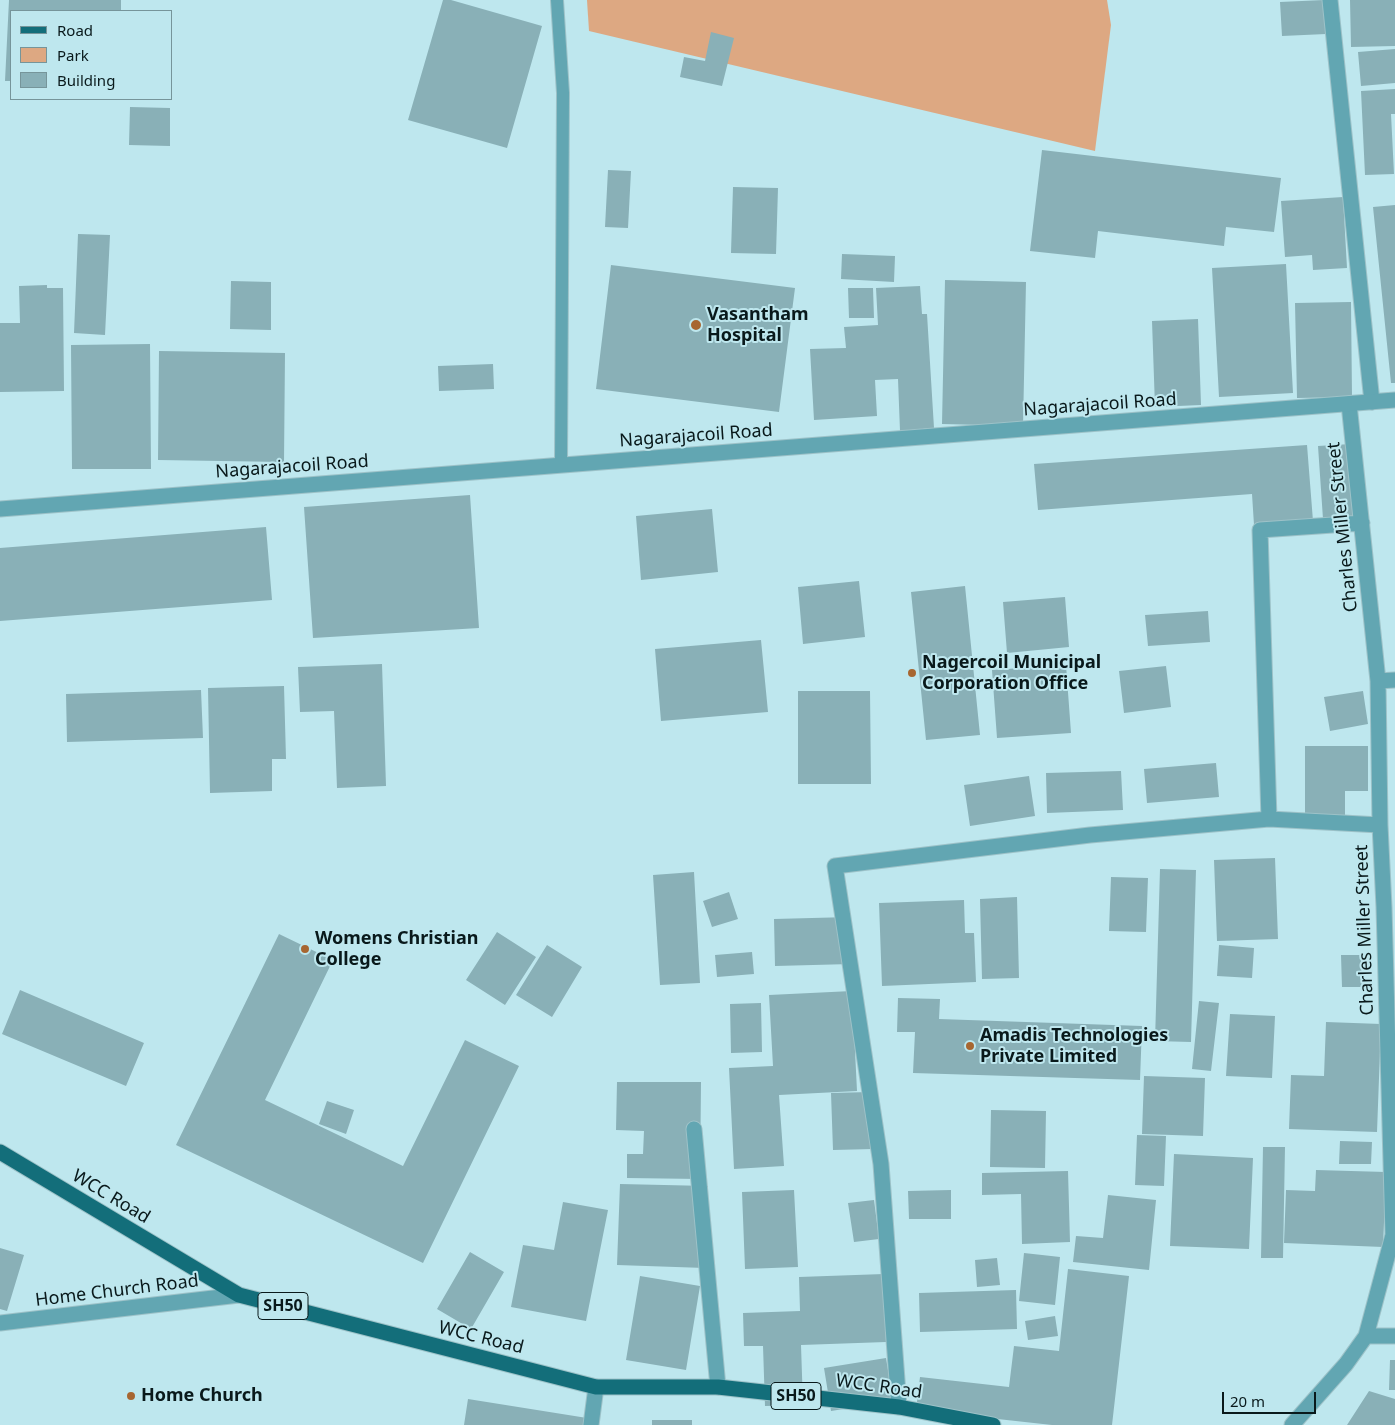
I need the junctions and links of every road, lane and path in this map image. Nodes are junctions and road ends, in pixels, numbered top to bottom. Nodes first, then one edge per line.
1 (557, 0) edge
2 (1330, 0) edge
3 (1395, 400) edge
4 (1372, 402) junction
5 (1348, 404) junction
6 (561, 465) junction
7 (0, 509) edge
8 (1362, 523) junction
9 (1395, 680) edge
10 (1378, 681) junction
11 (1268, 819) junction
12 (1380, 825) junction
13 (1390, 906) edge
14 (694, 1129) dead end
15 (0, 1152) edge
16 (239, 1295) junction
17 (0, 1323) edge
18 (1366, 1336) junction
19 (1395, 1336) edge
20 (596, 1387) junction
21 (718, 1387) junction
22 (899, 1407) junction
23 (591, 1425) edge
24 (993, 1425) edge
25 (1292, 1425) edge

1 - 6 lane
2 - 4 street
3 - 4 street, Nagarajacoil Road
4 - 5 street, Nagarajacoil Road
5 - 6 street, Nagarajacoil Road
5 - 8 street, Charles Miller Street
6 - 7 street, Nagarajacoil Road
8 - 10 street, Charles Miller Street
8 - 11 street
9 - 10 street
10 - 12 street, Charles Miller Street
11 - 12 street
11 - 22 street
12 - 13 street, Charles Miller Street
13 - 18 street, Charles Miller Street
14 - 21 street
15 - 16 main road, WCC Road / SH50
16 - 17 street, Home Church Road
16 - 20 main road, WCC Road / SH50
18 - 19 street
18 - 25 street, Charles Miller Street
20 - 21 main road, WCC Road / SH50
20 - 23 street
21 - 22 main road, WCC Road / SH50
22 - 24 main road, WCC Road / SH50

